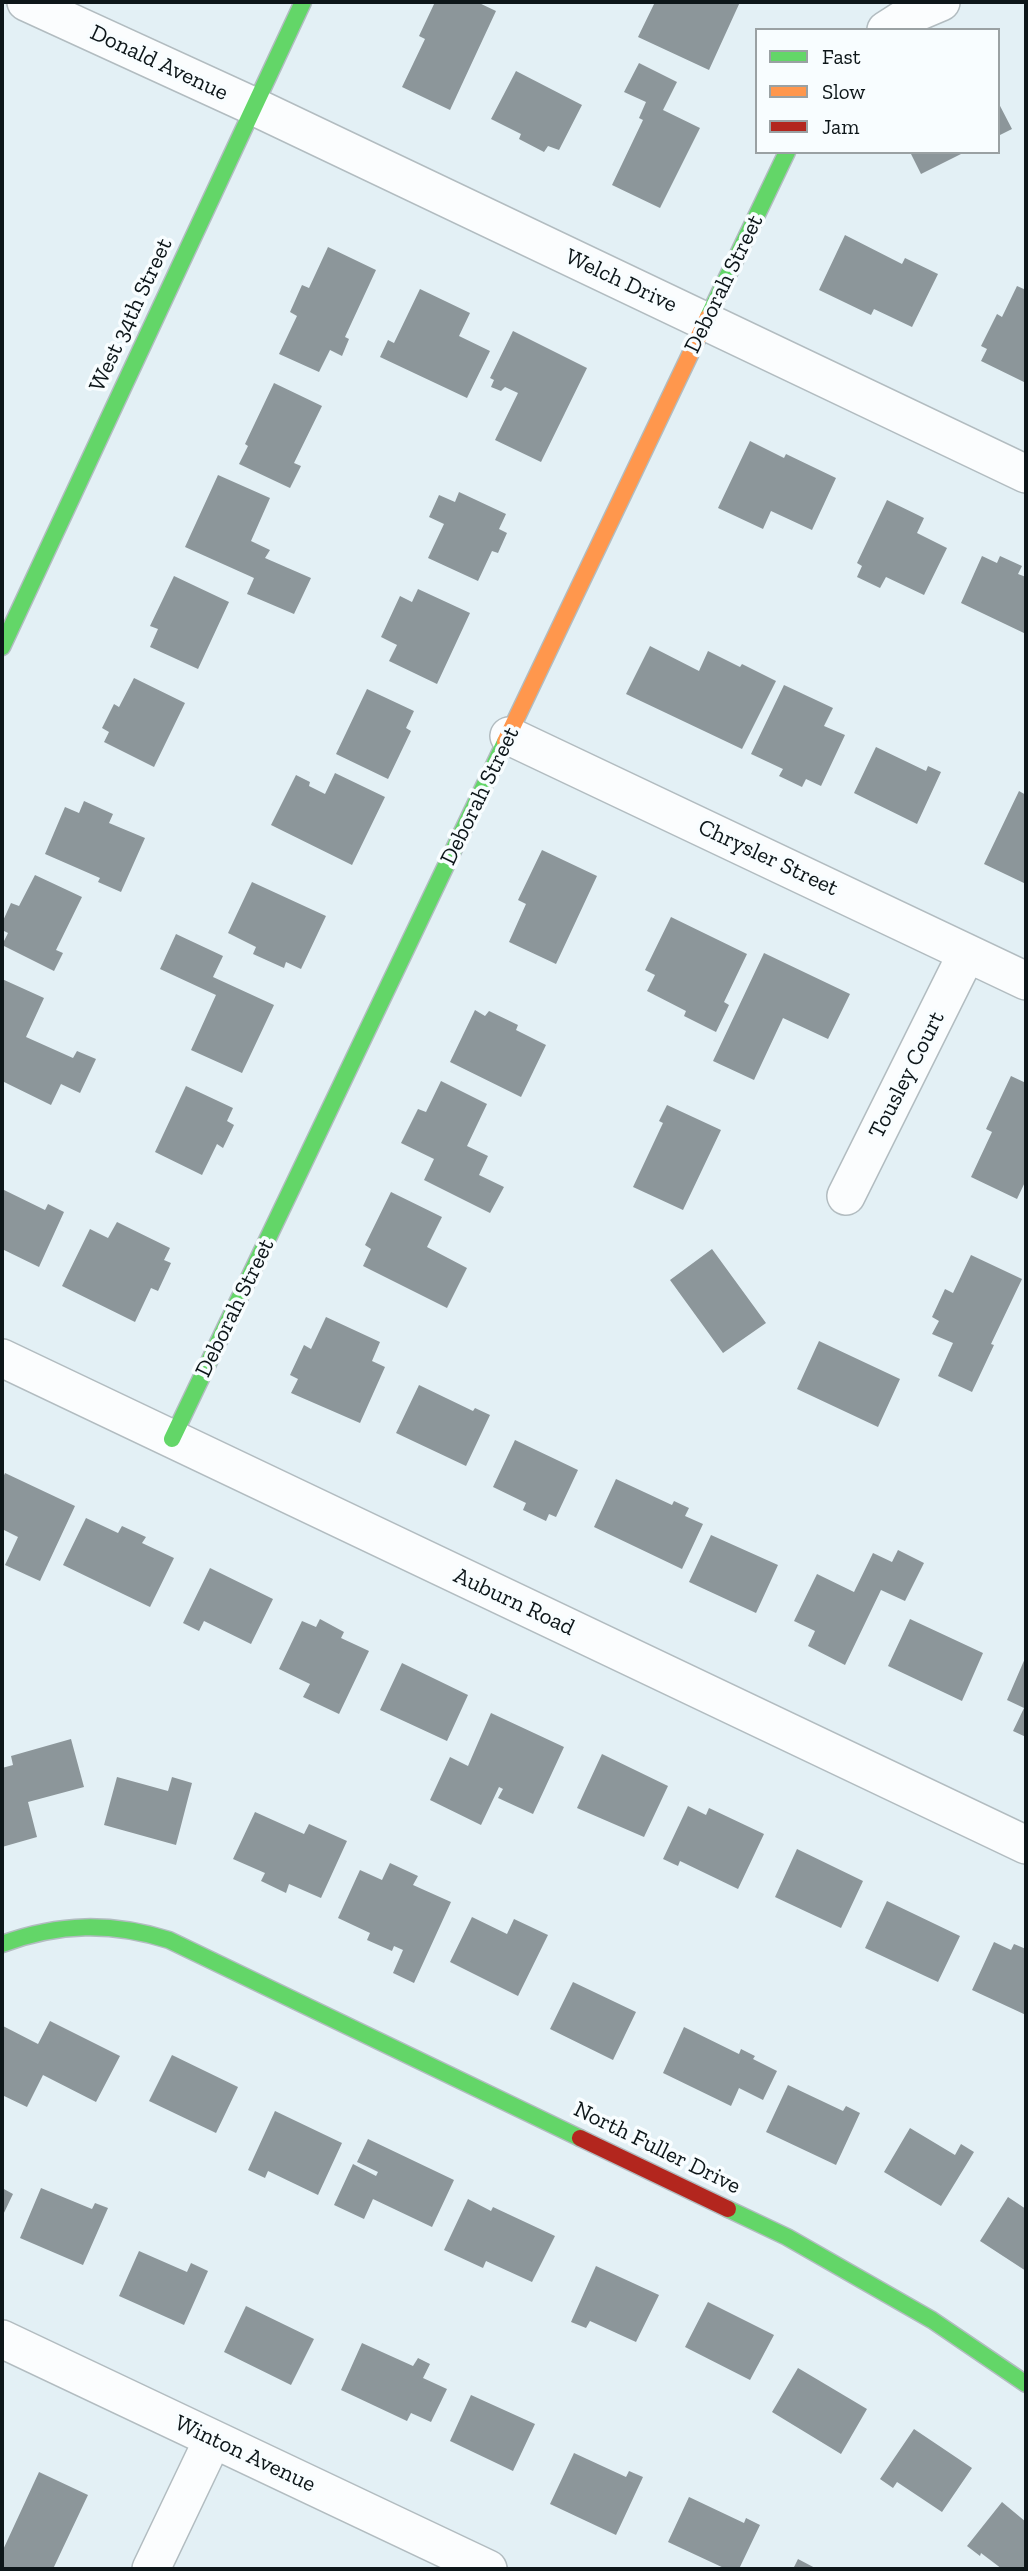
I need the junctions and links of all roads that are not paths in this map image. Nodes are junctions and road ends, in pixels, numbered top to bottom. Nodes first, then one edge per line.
1 (26, 2) edge
2 (303, 2) edge
3 (933, 5) edge
4 (889, 28) edge
5 (253, 106) junction
6 (786, 154) edge
7 (706, 321) junction
8 (1026, 474) edge
9 (2, 648) edge
10 (509, 736) junction
11 (967, 953) junction
12 (1026, 981) edge
13 (846, 1196) dead end
14 (2, 1358) edge
15 (172, 1439) junction
16 (1026, 1845) edge
17 (2, 1944) edge
18 (2, 2339) edge
19 (1026, 2384) edge
20 (213, 2439) junction
21 (151, 2569) edge
22 (488, 2569) edge

1 - 5 street, Donald Avenue
2 - 5 street, West 34th Street
3 - 4 street
5 - 7 street, Welch Drive
5 - 9 street, West 34th Street
6 - 7 street, Deborah Street
7 - 8 street, Welch Drive
7 - 10 street, Deborah Street
10 - 11 street, Chrysler Street
10 - 15 street, Deborah Street
11 - 12 street, Chrysler Street
11 - 13 street, Tousley Court
14 - 15 street, Auburn Road
15 - 16 street, Auburn Road
17 - 19 street, North Fuller Drive
18 - 20 street, Winton Avenue
20 - 21 street
20 - 22 street, Winton Avenue

